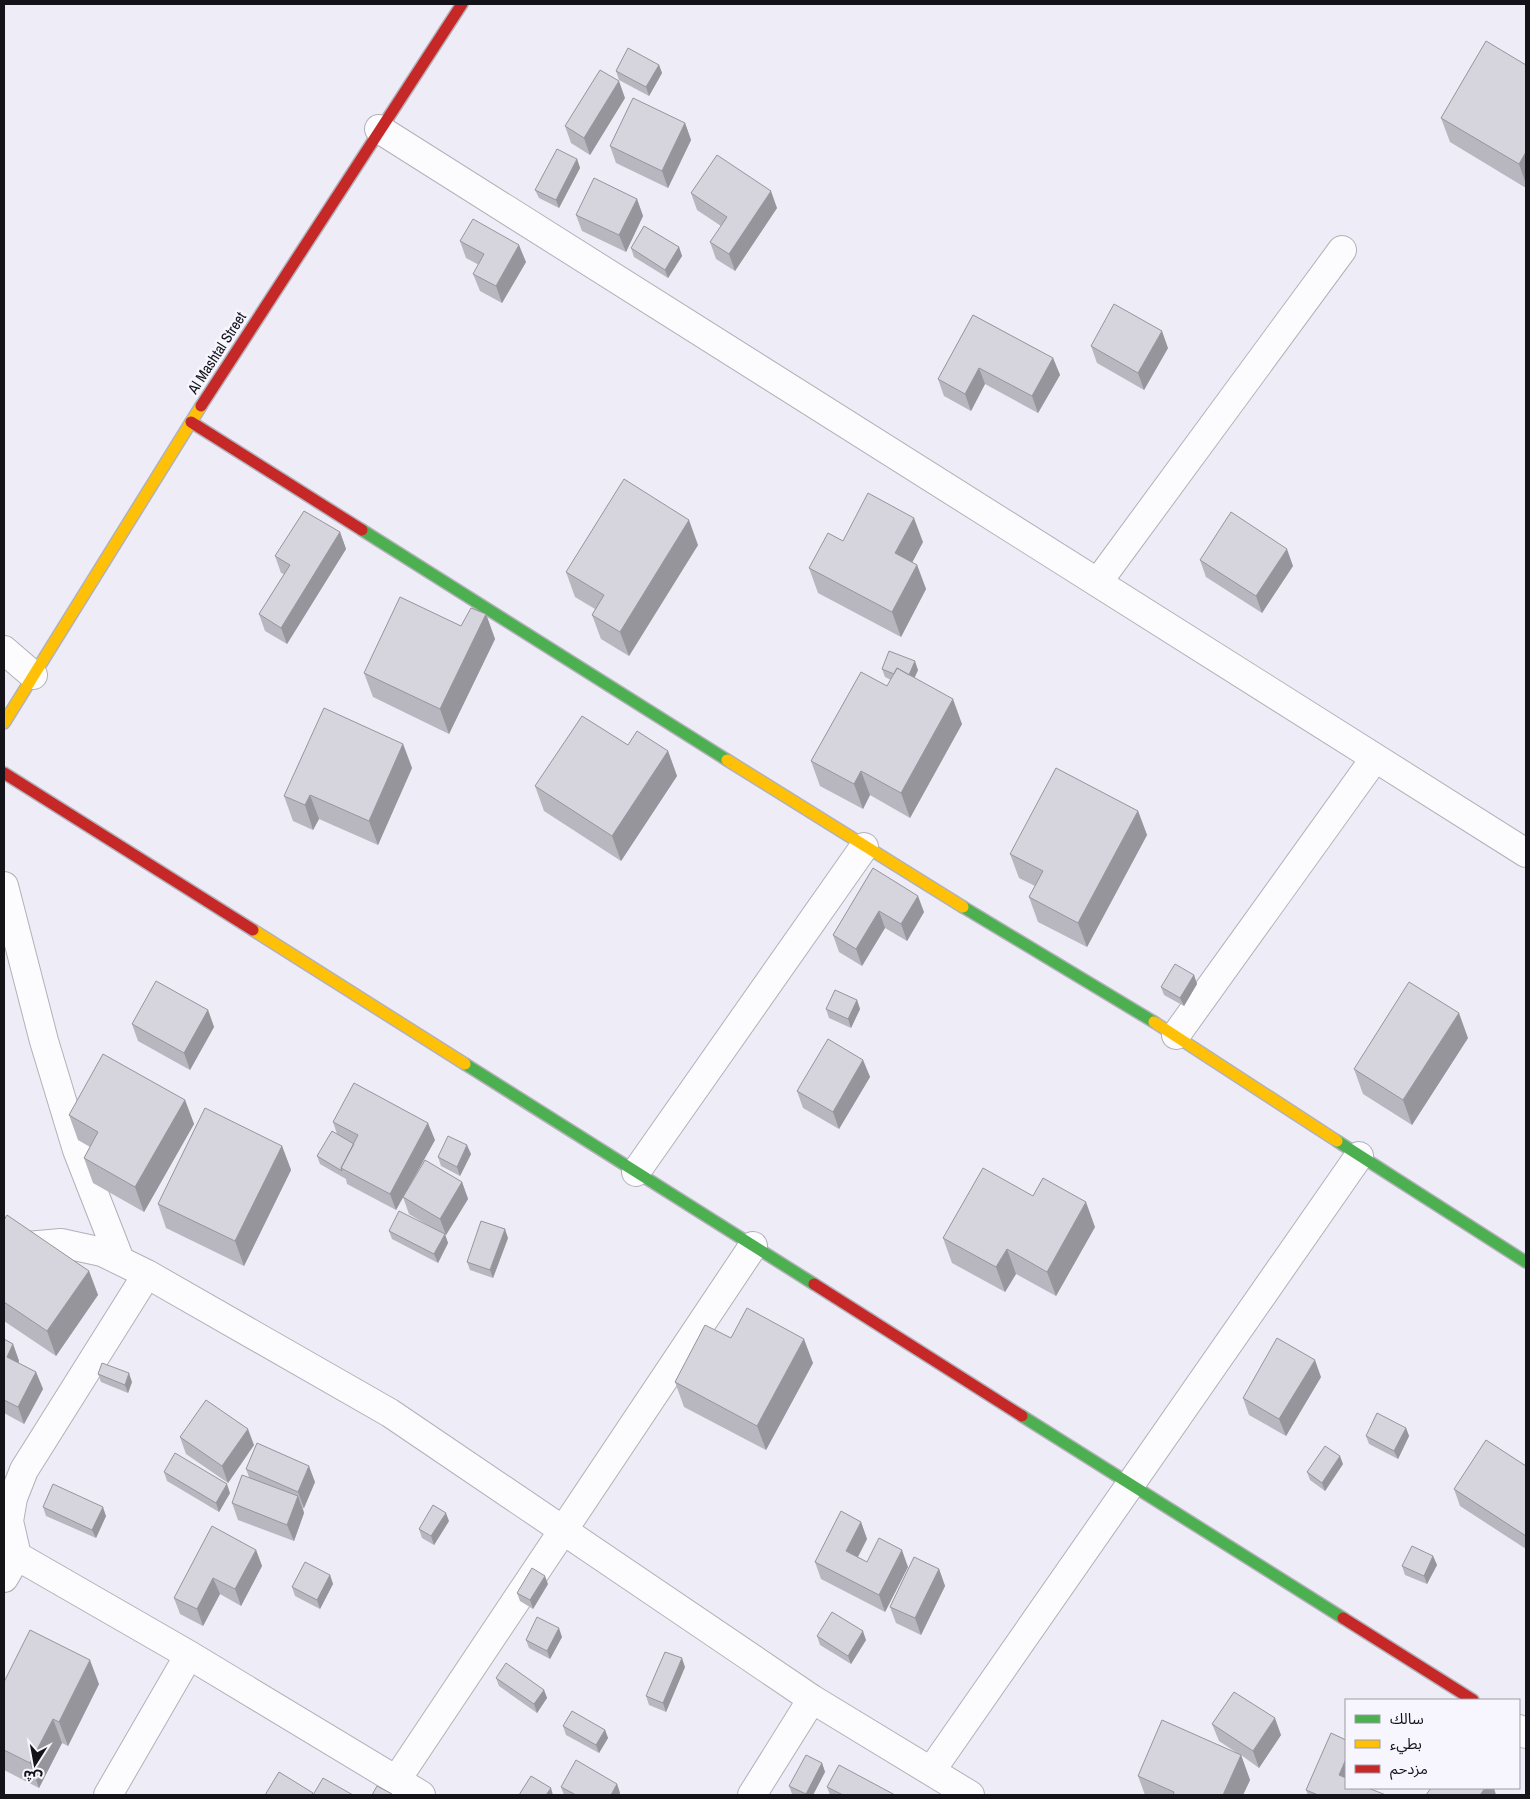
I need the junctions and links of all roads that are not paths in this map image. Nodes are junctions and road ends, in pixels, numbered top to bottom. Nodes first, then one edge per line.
1 (462, 4) edge
2 (379, 129) junction
3 (1342, 250) dead end
4 (191, 422) junction
5 (1098, 582) junction
6 (4, 650) edge
7 (33, 675) junction
8 (4, 723) edge
9 (1375, 758) junction
10 (4, 773) edge
11 (864, 847) junction
12 (1526, 853) edge
13 (4, 886) edge
14 (1176, 1035) junction
15 (1359, 1156) junction
16 (636, 1172) junction
17 (753, 1246) junction
18 (4, 1248) edge
19 (120, 1260) junction
20 (1526, 1262) edge
21 (147, 1274) junction
22 (1130, 1484) junction
23 (562, 1530) junction
24 (10, 1567) edge
25 (189, 1655) junction
26 (812, 1699) junction
27 (1471, 1699) edge
28 (931, 1771) junction
29 (408, 1789) edge
30 (108, 1795) edge
31 (752, 1795) edge
32 (970, 1795) edge

1 - 2 street, Al Mashtal Street
2 - 4 street, Al Mashtal Street
2 - 5 street
3 - 5 street
4 - 7 street, Al Mashtal Street
4 - 11 street
5 - 9 street
6 - 7 street
7 - 8 street, Al Mashtal Street
9 - 12 street
9 - 14 street
10 - 16 street
11 - 14 street
11 - 16 street
13 - 19 street
14 - 15 street
15 - 20 street
15 - 22 street
16 - 17 street
17 - 22 street
17 - 23 street
18 - 19 street
19 - 21 street
21 - 23 street
21 - 24 street
22 - 27 street
22 - 28 street
23 - 26 street
23 - 29 street
24 - 25 street
25 - 29 street
25 - 30 street
26 - 28 street
26 - 31 street
28 - 32 street

